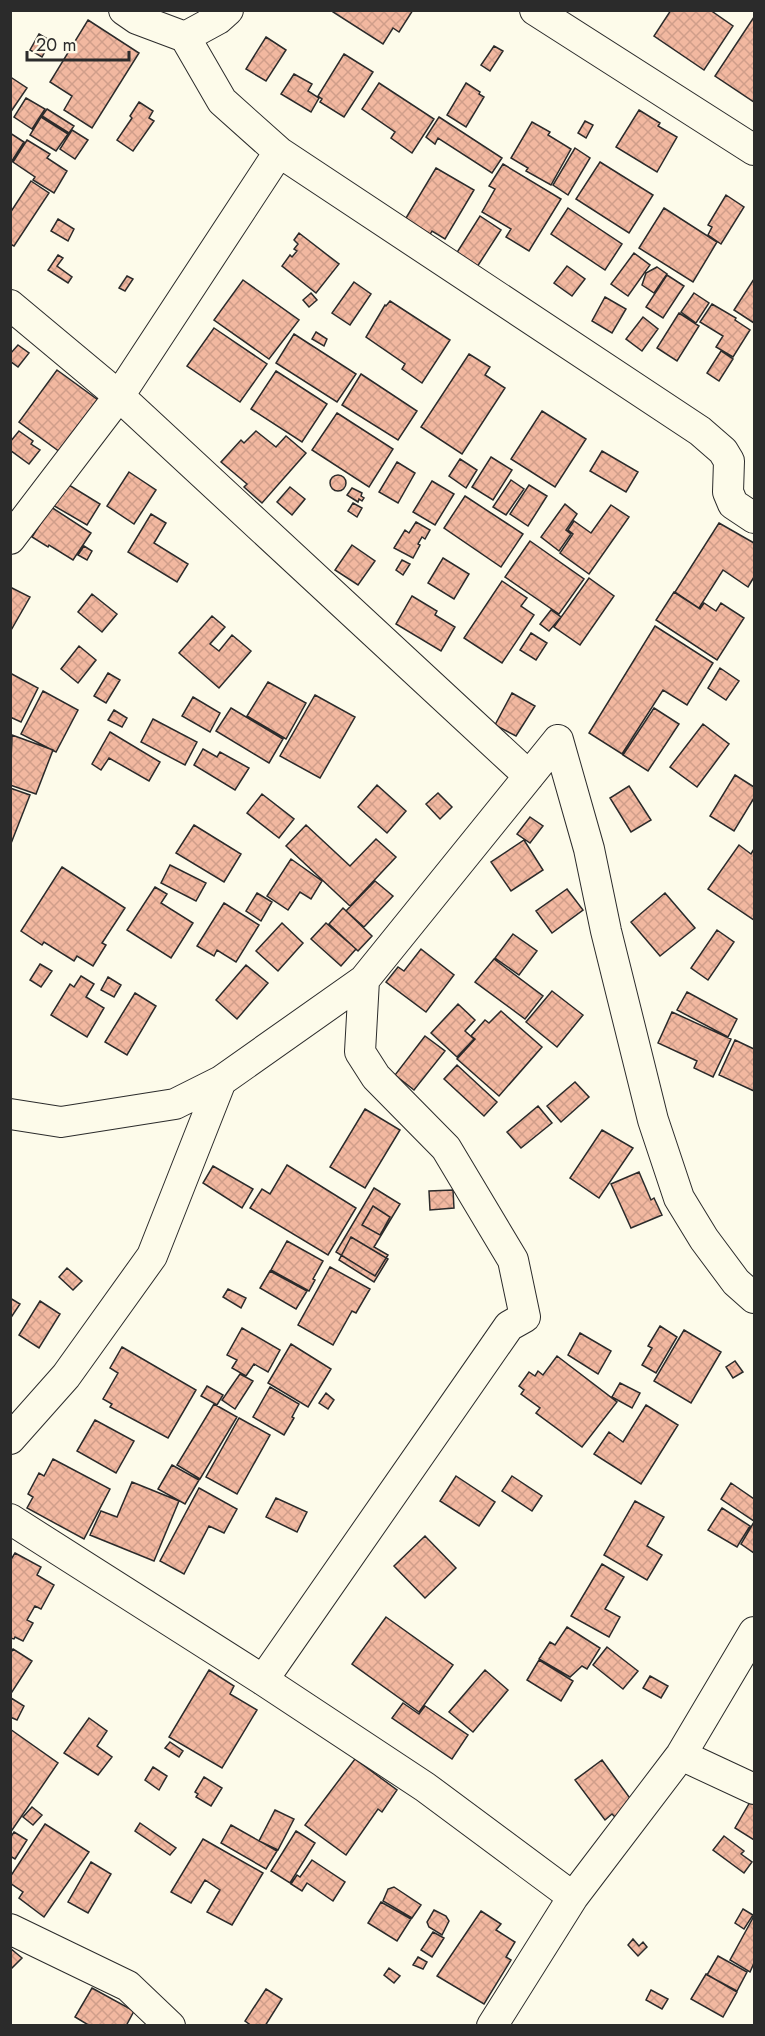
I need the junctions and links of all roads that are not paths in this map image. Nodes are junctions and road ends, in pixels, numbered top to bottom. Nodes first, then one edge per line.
1 (123, 10) edge
2 (228, 10) edge
3 (535, 10) edge
4 (185, 37) junction
5 (754, 150) edge
6 (279, 152) junction
7 (10, 305) edge
8 (119, 396) junction
9 (754, 518) edge
10 (10, 539) edge
11 (529, 776) junction
12 (364, 980) junction
13 (221, 1081) junction
14 (10, 1114) edge
15 (754, 1298) edge
16 (10, 1439) edge
17 (10, 1519) edge
18 (754, 1632) edge
19 (263, 1680) junction
20 (681, 1755) junction
21 (754, 1789) edge
22 (573, 1897) junction
23 (10, 1929) edge
24 (170, 2025) edge
25 (492, 2025) edge

1 - 4 street
2 - 4 street
3 - 5 street
4 - 6 street
6 - 8 street
6 - 9 street
7 - 8 street
8 - 10 street
8 - 11 street
11 - 12 street
11 - 15 street
12 - 13 street
12 - 19 street
13 - 14 street
13 - 16 street
17 - 19 street
18 - 20 street
19 - 22 street
20 - 21 street
20 - 22 street
22 - 25 street
23 - 24 street

